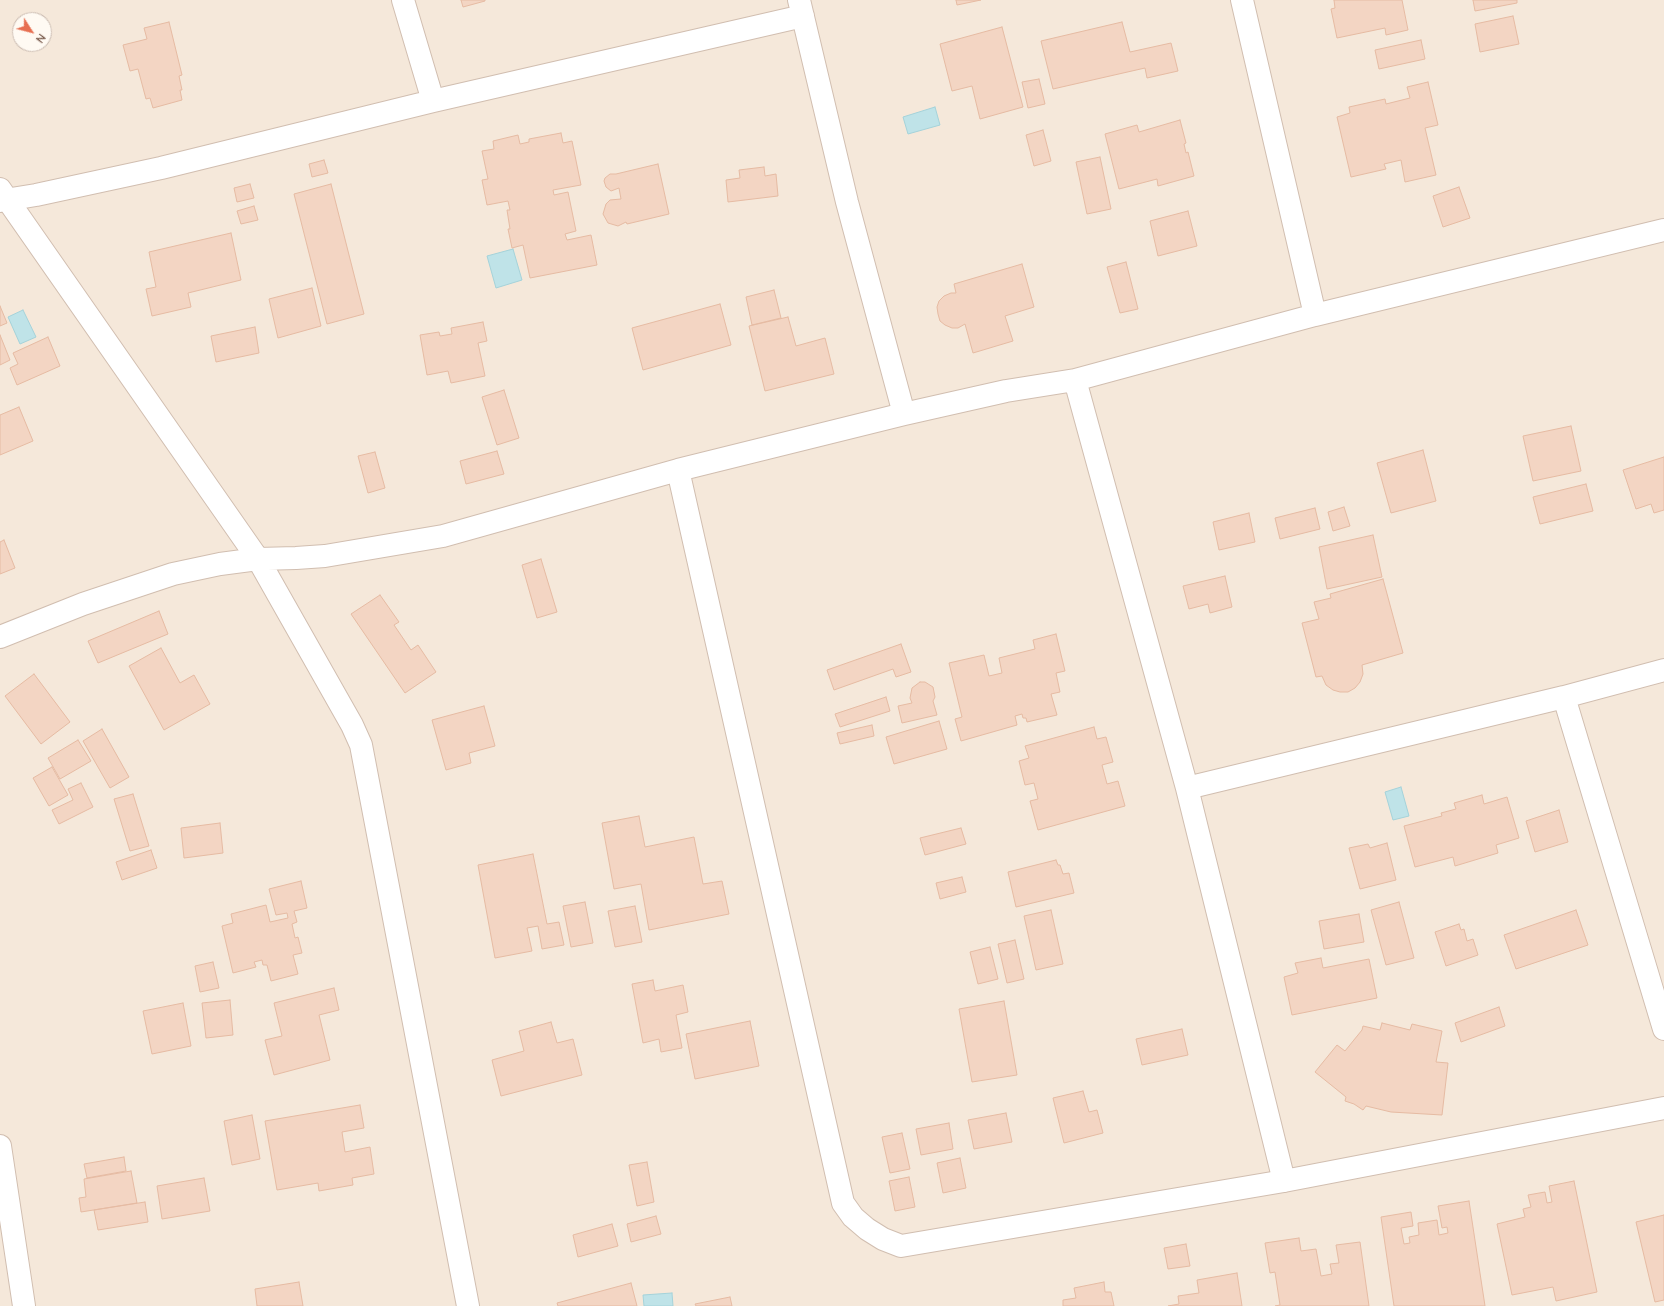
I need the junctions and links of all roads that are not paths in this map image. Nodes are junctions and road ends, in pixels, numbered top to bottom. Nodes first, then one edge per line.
1 (403, 0) edge
2 (1242, 0) edge
3 (801, 8) edge
4 (433, 101) junction
5 (2, 196) edge
6 (1664, 230) edge
7 (1315, 315) junction
8 (1075, 380) junction
9 (904, 414) junction
10 (678, 470) junction
11 (258, 559) junction
12 (0, 637) edge
13 (1664, 670) edge
14 (1564, 697) junction
15 (1187, 788) junction
16 (1664, 1029) edge
17 (1664, 1108) edge
18 (0, 1146) edge
19 (1284, 1181) junction
20 (24, 1306) edge
21 (466, 1306) edge

1 - 4 street
2 - 7 street
3 - 4 street
3 - 9 street
4 - 5 street
5 - 11 street
6 - 7 street
7 - 8 street
8 - 9 street
8 - 15 street
9 - 10 street
10 - 11 street
10 - 19 street
11 - 12 street
11 - 21 street
13 - 14 street
14 - 15 street
14 - 16 street
15 - 19 street
17 - 19 street
18 - 20 street

